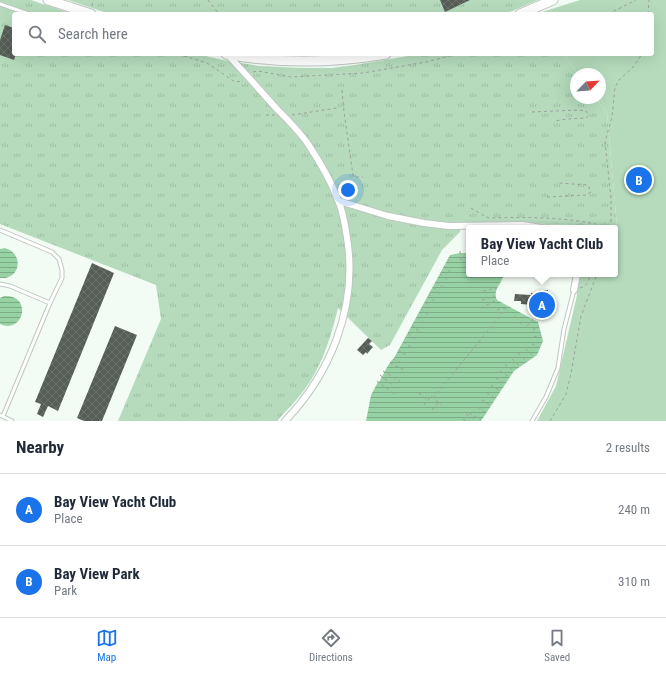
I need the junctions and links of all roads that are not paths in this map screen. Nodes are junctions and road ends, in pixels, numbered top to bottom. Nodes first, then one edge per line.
1 (48, 0) edge
2 (553, 0) edge
3 (0, 4) edge
4 (23, 12) edge
5 (75, 12) edge
6 (525, 12) edge
7 (228, 56) edge
8 (239, 56) edge
9 (370, 56) edge
10 (339, 200) junction
11 (466, 226) edge
12 (0, 230) edge
13 (576, 277) edge
14 (0, 284) edge
15 (574, 290) joint
16 (50, 303) junction
17 (2, 415) edge
18 (12, 421) edge
19 (285, 421) edge
20 (532, 421) edge

1 - 5 main road
2 - 6 main road
3 - 4 lane
7 - 10 street
8 - 9 main road
10 - 11 street
10 - 19 street
12 - 16 lane
13 - 15 street
14 - 16 lane
15 - 20 lane
16 - 17 lane
17 - 18 lane

